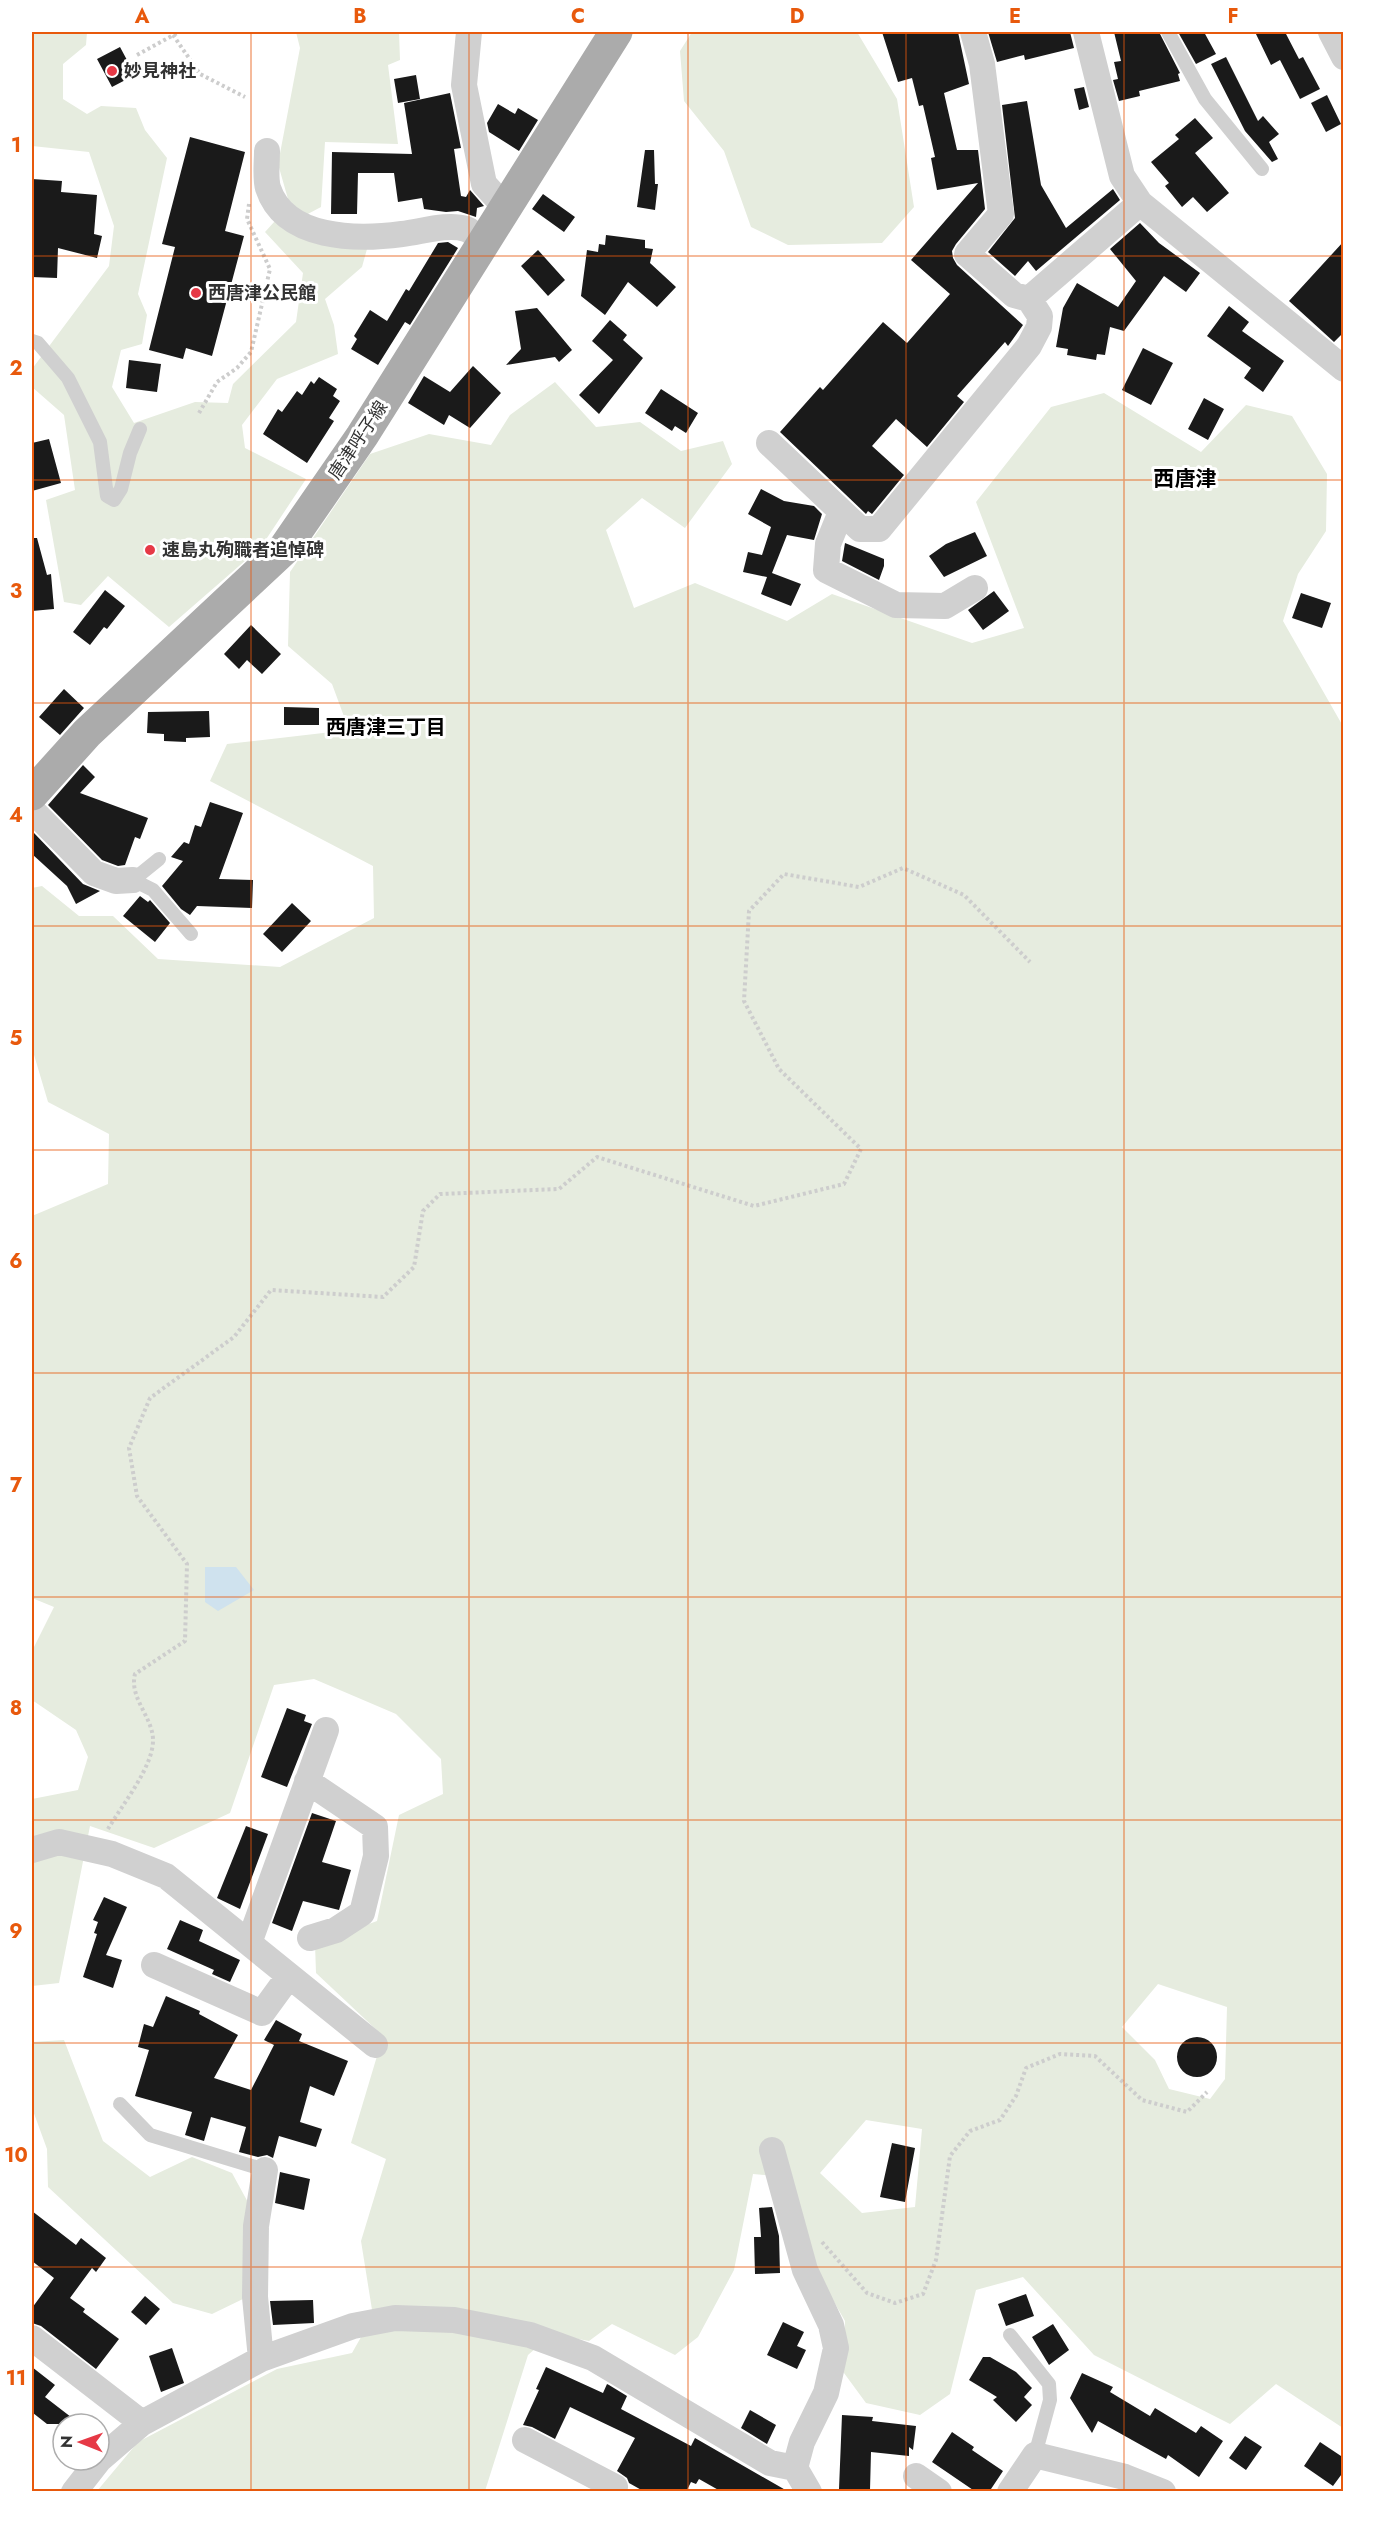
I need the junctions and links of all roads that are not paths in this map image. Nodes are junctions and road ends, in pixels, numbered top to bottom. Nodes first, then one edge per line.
1 (470, 32) edge
2 (616, 32) edge
3 (972, 32) edge
4 (1086, 32) edge
5 (1168, 32) edge
6 (1331, 32) edge
7 (1344, 57) edge
8 (267, 151) dead end
9 (1262, 169) dead end
10 (1140, 202) junction
11 (506, 208) junction
12 (484, 244) junction
13 (1029, 299) junction
14 (32, 341) edge
15 (1344, 369) edge
16 (140, 429) dead end
17 (769, 443) dead end
18 (842, 512) junction
19 (975, 588) dead end
20 (32, 794) edge
21 (32, 810) edge
22 (159, 859) dead end
23 (133, 880) junction
24 (191, 934) dead end
25 (326, 1730) dead end
26 (307, 1780) junction
27 (32, 1850) edge
28 (310, 1938) dead end
29 (249, 1943) junction
30 (154, 1965) dead end
31 (289, 1976) junction
32 (375, 2045) dead end
33 (120, 2104) dead end
34 (772, 2150) dead end
35 (265, 2170) joint
36 (1010, 2335) dead end
37 (32, 2338) edge
38 (261, 2359) junction
39 (142, 2423) junction
40 (525, 2440) dead end
41 (111, 2450) edge
42 (1035, 2454) junction
43 (795, 2468) junction
44 (90, 2472) edge
45 (916, 2476) dead end
46 (74, 2492) edge
47 (613, 2492) edge
48 (809, 2492) edge
49 (939, 2492) edge
50 (1010, 2492) edge
51 (1164, 2492) edge

1 - 11 street
2 - 11 main road, 唐津呼子線
3 - 13 street
4 - 10 street
5 - 9 lane
6 - 7 street
8 - 12 street
10 - 13 street
10 - 15 street
11 - 12 main road, 唐津呼子線
12 - 20 main road, 唐津呼子線
13 - 18 street
14 - 16 lane
17 - 18 street
18 - 19 street
21 - 23 street
22 - 23 lane
23 - 24 lane
25 - 26 street
26 - 28 street
26 - 29 street
27 - 29 street
29 - 31 street
30 - 31 street
31 - 32 street
33 - 35 lane
34 - 43 street
35 - 38 street
36 - 42 lane
37 - 39 street
38 - 39 street
38 - 43 street
39 - 41 street
40 - 47 street
42 - 50 street
42 - 51 street
43 - 48 street
44 - 46 street
45 - 49 street

